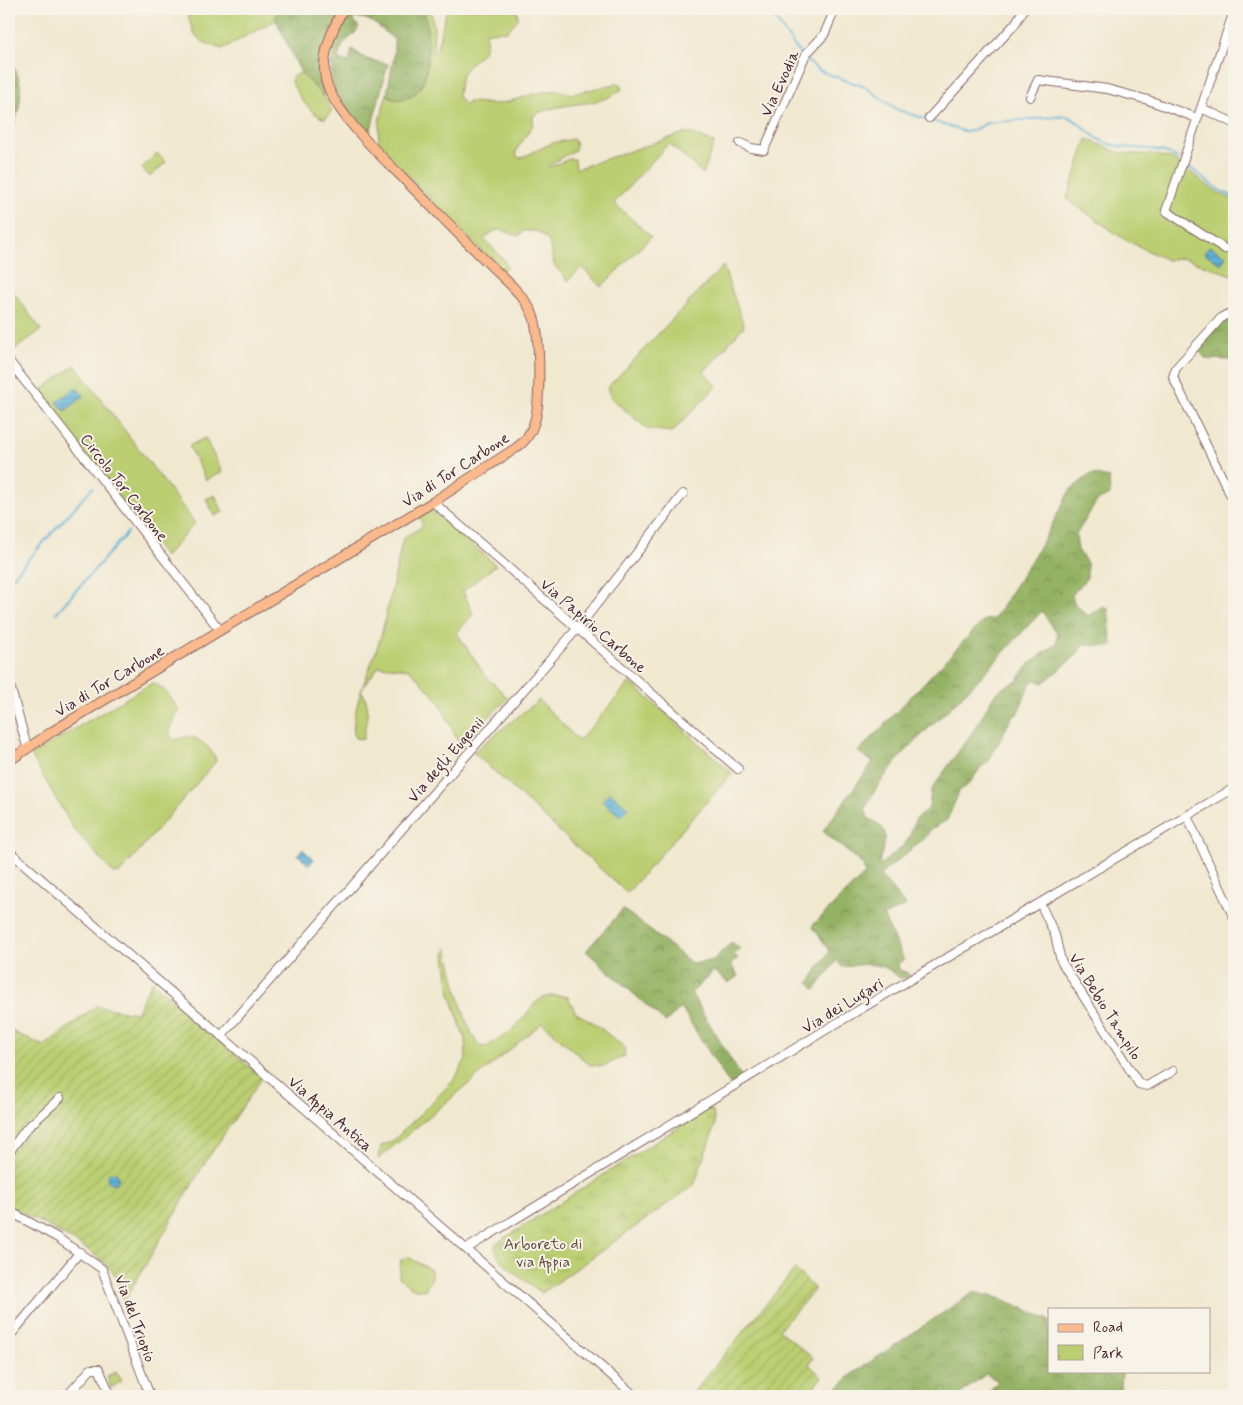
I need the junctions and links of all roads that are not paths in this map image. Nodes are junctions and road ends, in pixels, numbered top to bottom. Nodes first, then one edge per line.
1 (343, 9) edge
2 (835, 9) edge
3 (1024, 9) edge
4 (1234, 11) edge
5 (1030, 97) dead end
6 (1201, 108) junction
7 (929, 118) dead end
8 (1197, 118) junction
9 (1234, 123) edge
10 (740, 143) dead end
11 (1225, 248) dead end
12 (1230, 315) edge
13 (9, 361) edge
14 (683, 494) dead end
15 (433, 502) junction
16 (1234, 502) edge
17 (577, 629) junction
18 (220, 630) junction
19 (9, 682) edge
20 (27, 747) junction
21 (9, 761) edge
22 (738, 768) dead end
23 (1234, 788) edge
24 (1187, 816) junction
25 (9, 851) edge
26 (1040, 903) junction
27 (1234, 918) edge
28 (221, 1036) junction
29 (1173, 1071) dead end
30 (60, 1098) dead end
31 (9, 1152) edge
32 (9, 1211) edge
33 (466, 1249) junction
34 (80, 1252) junction
35 (9, 1337) edge
36 (9, 1393) edge
37 (13, 1396) edge
38 (67, 1396) edge
39 (111, 1396) edge
40 (150, 1396) edge
41 (636, 1396) edge

1 - 15 main road, Via di Tor Carbone
2 - 10 street, Via Evodia
3 - 7 street
4 - 6 street
5 - 8 street
6 - 8 street
6 - 9 street
8 - 11 street
12 - 16 street
13 - 18 street, Circolo Tor Carbone
14 - 17 street, Via degli Eugenii
15 - 17 street, Via Papirio Carbone
15 - 18 main road, Via di Tor Carbone
17 - 22 street, Via Papirio Carbone
17 - 28 street, Via degli Eugenii
18 - 20 main road, Via di Tor Carbone
19 - 20 street
20 - 21 main road, Via di Tor Carbone
23 - 24 street, Via dei Lugari
24 - 26 street, Via dei Lugari
24 - 27 street
25 - 28 street, Via Appia Antica
26 - 29 street, Via Bebio Tampilo
26 - 33 street, Via dei Lugari
28 - 33 street, Via Appia Antica
30 - 31 street
32 - 34 street, Via del Triopio
33 - 41 street, Via Appia Antica
34 - 35 street
34 - 40 street, Via del Triopio
36 - 37 street
38 - 39 street

